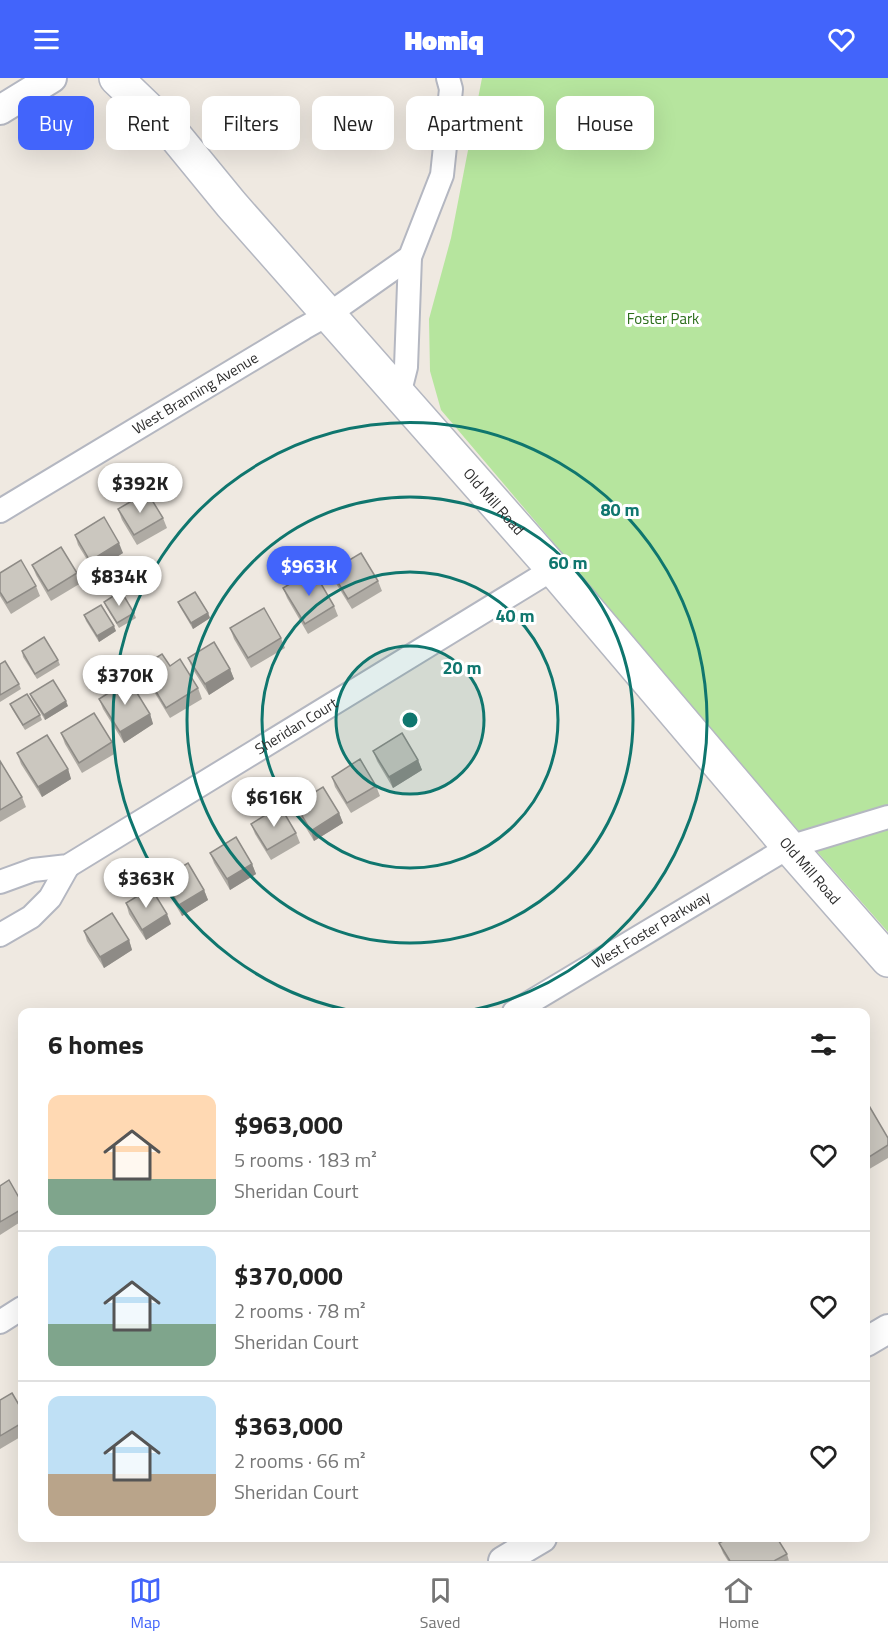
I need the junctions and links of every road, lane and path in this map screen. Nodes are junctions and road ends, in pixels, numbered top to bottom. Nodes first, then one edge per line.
1 (52, 78) edge
2 (117, 78) edge
3 (448, 78) edge
4 (0, 110) edge
5 (410, 257) junction
6 (329, 314) junction
7 (399, 395) junction
8 (0, 511) edge
9 (553, 569) junction
10 (888, 817) edge
11 (789, 847) junction
12 (68, 866) junction
13 (0, 882) edge
14 (0, 935) edge
15 (888, 960) edge
16 (521, 1008) edge
17 (18, 1311) edge
18 (0, 1322) edge
19 (888, 1329) edge
20 (870, 1340) edge
21 (535, 1542) edge
22 (503, 1561) edge

1 - 4 street
2 - 6 main road, Old Mill Road
3 - 5 street
5 - 6 street, West Branning Avenue
5 - 7 street
6 - 7 main road, Old Mill Road
6 - 8 street, West Branning Avenue
7 - 9 main road, Old Mill Road
9 - 11 main road, Old Mill Road
9 - 12 street, Sheridan Court
10 - 11 street, West Foster Parkway
11 - 15 main road, Old Mill Road
11 - 16 street, West Foster Parkway
12 - 13 street, Sheridan Court
12 - 14 street
17 - 18 street
19 - 20 street
21 - 22 street

